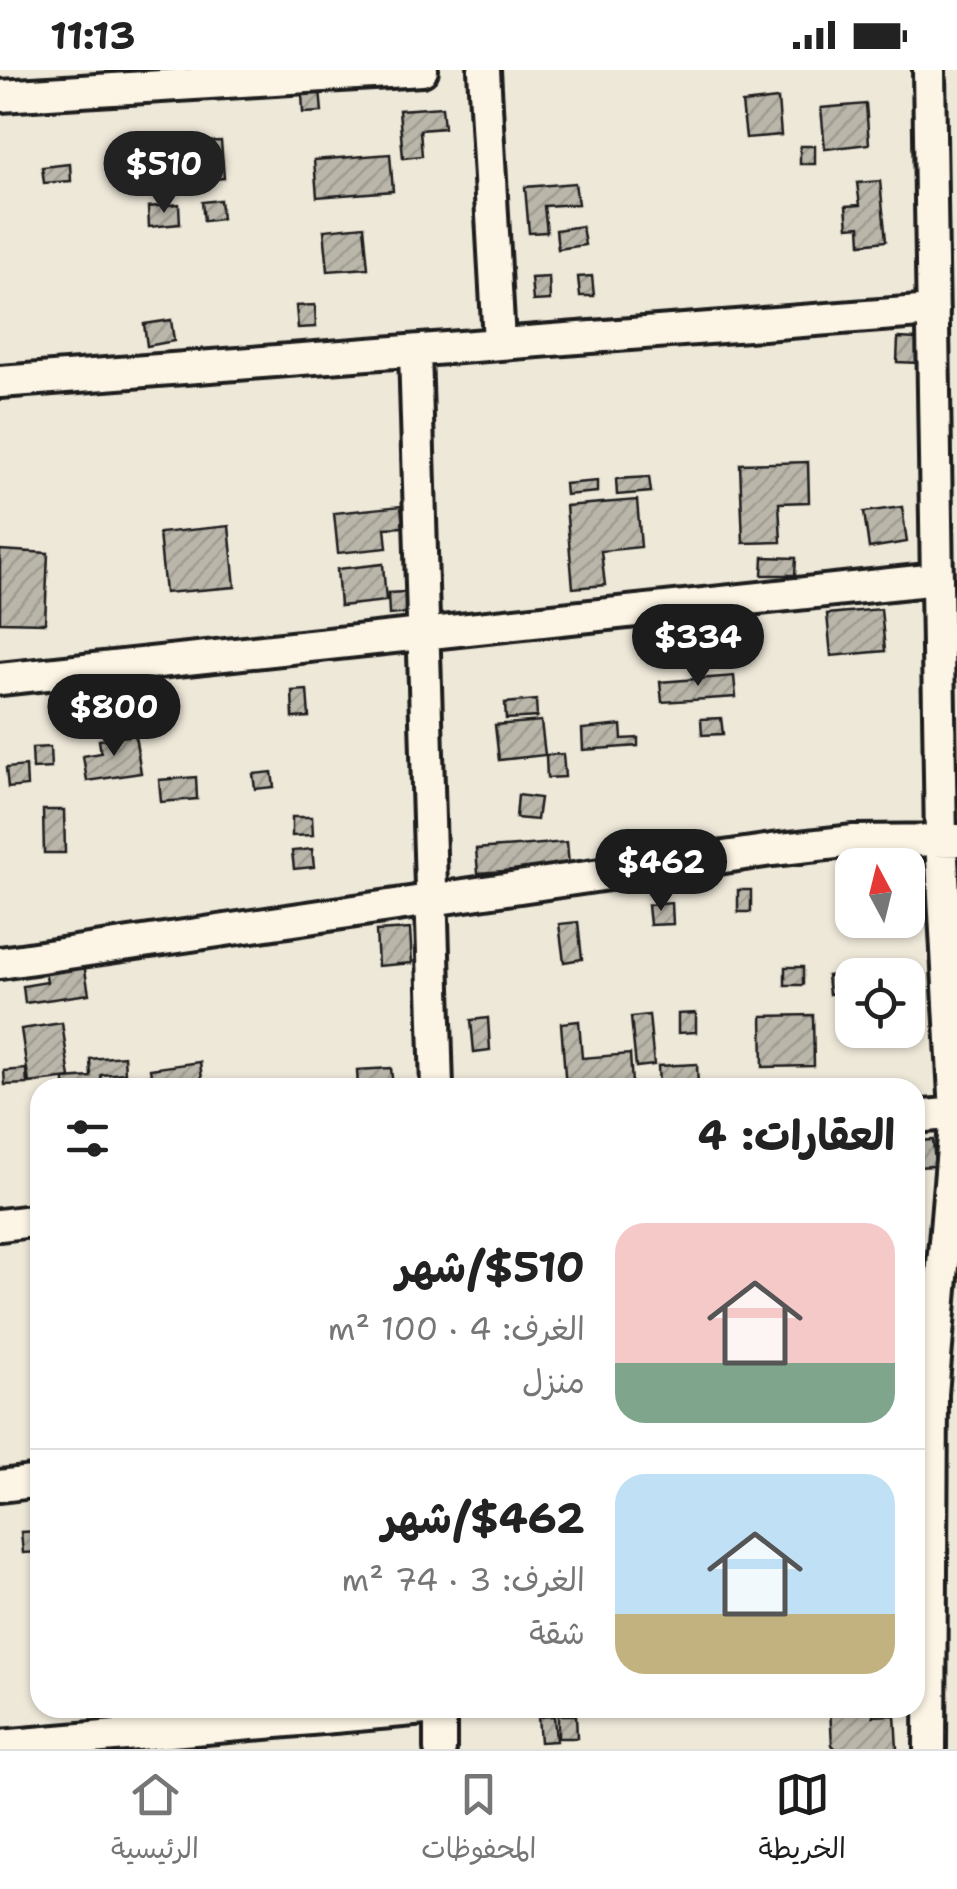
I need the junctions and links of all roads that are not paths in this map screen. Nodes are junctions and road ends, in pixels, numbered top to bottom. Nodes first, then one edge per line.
1 (422, 70) edge
2 (484, 70) edge
3 (929, 70) edge
4 (0, 96) edge
5 (933, 311) junction
6 (499, 342) junction
7 (415, 350) junction
8 (0, 382) edge
9 (937, 579) junction
10 (425, 635) junction
11 (0, 680) edge
12 (949, 840) edge
13 (435, 900) junction
14 (0, 963) edge
15 (437, 1078) edge
16 (956, 1113) edge
17 (925, 1116) edge
18 (30, 1222) edge
19 (0, 1226) edge
20 (935, 1394) edge
21 (30, 1483) edge
22 (0, 1486) edge
23 (934, 1653) edge
24 (323, 1718) edge
25 (438, 1718) edge
26 (0, 1746) edge
27 (440, 1749) edge
28 (930, 1749) edge

1 - 4 street
2 - 6 street
3 - 5 street
5 - 6 street
5 - 9 street
6 - 7 street
7 - 8 street
7 - 10 street
9 - 10 street
9 - 12 street
10 - 11 street
10 - 13 street
12 - 13 street
12 - 16 street
13 - 14 street
13 - 15 street
16 - 17 street
16 - 20 street
18 - 19 street
20 - 23 street
21 - 22 street
23 - 28 street
24 - 26 street
25 - 27 street

